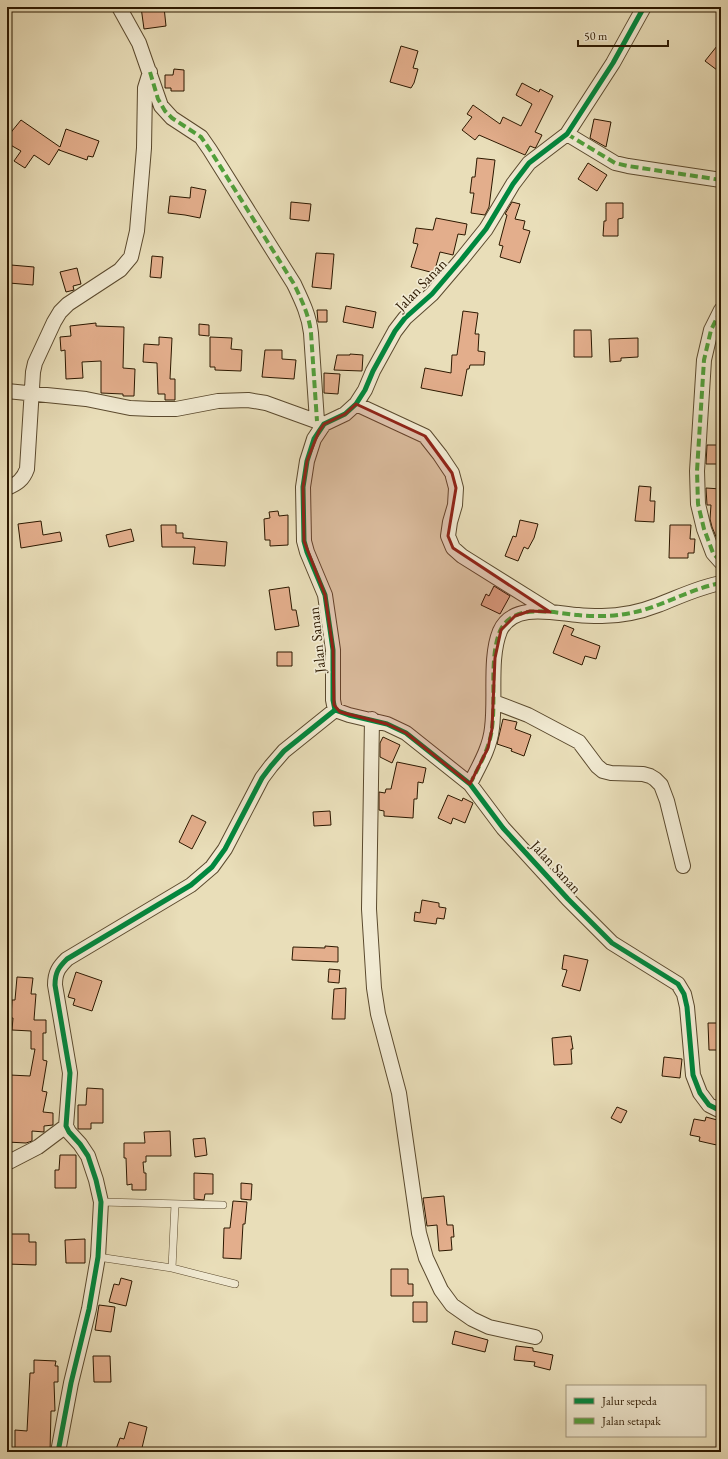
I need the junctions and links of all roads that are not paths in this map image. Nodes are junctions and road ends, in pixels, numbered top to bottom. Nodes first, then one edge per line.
1 (119, 7) edge
2 (644, 7) edge
3 (150, 72) junction
4 (567, 134) junction
5 (721, 180) edge
6 (721, 310) edge
7 (7, 391) edge
8 (32, 394) junction
9 (356, 404) junction
10 (320, 422) junction
11 (7, 488) edge
12 (721, 562) edge
13 (721, 583) edge
14 (550, 612) junction
15 (494, 702) junction
16 (335, 710) junction
17 (372, 719) junction
18 (470, 784) junction
19 (683, 866) dead end
20 (721, 1111) edge
21 (66, 1126) junction
22 (7, 1163) edge
23 (101, 1202) junction
24 (175, 1204) junction
25 (223, 1206) dead end
26 (98, 1257) junction
27 (172, 1268) junction
28 (236, 1284) dead end
29 (535, 1337) dead end
30 (58, 1452) edge

1 - 3 street
2 - 4 street, Jalan Sanan
3 - 8 street
3 - 10 street
4 - 5 street
4 - 9 street, Jalan Sanan
6 - 12 street
7 - 8 street
8 - 10 street
8 - 11 street
9 - 10 street, Jalan Sanan
9 - 14 street
10 - 16 street, Jalan Sanan
13 - 14 street
14 - 15 street
15 - 18 street
15 - 19 street
16 - 17 street, Jalan Sanan
16 - 21 street
17 - 18 street, Jalan Sanan
17 - 29 street
18 - 20 street, Jalan Sanan
21 - 22 street
21 - 23 street
23 - 24 lane
23 - 26 street
24 - 25 lane
24 - 27 lane
26 - 27 lane
26 - 30 street
27 - 28 lane

